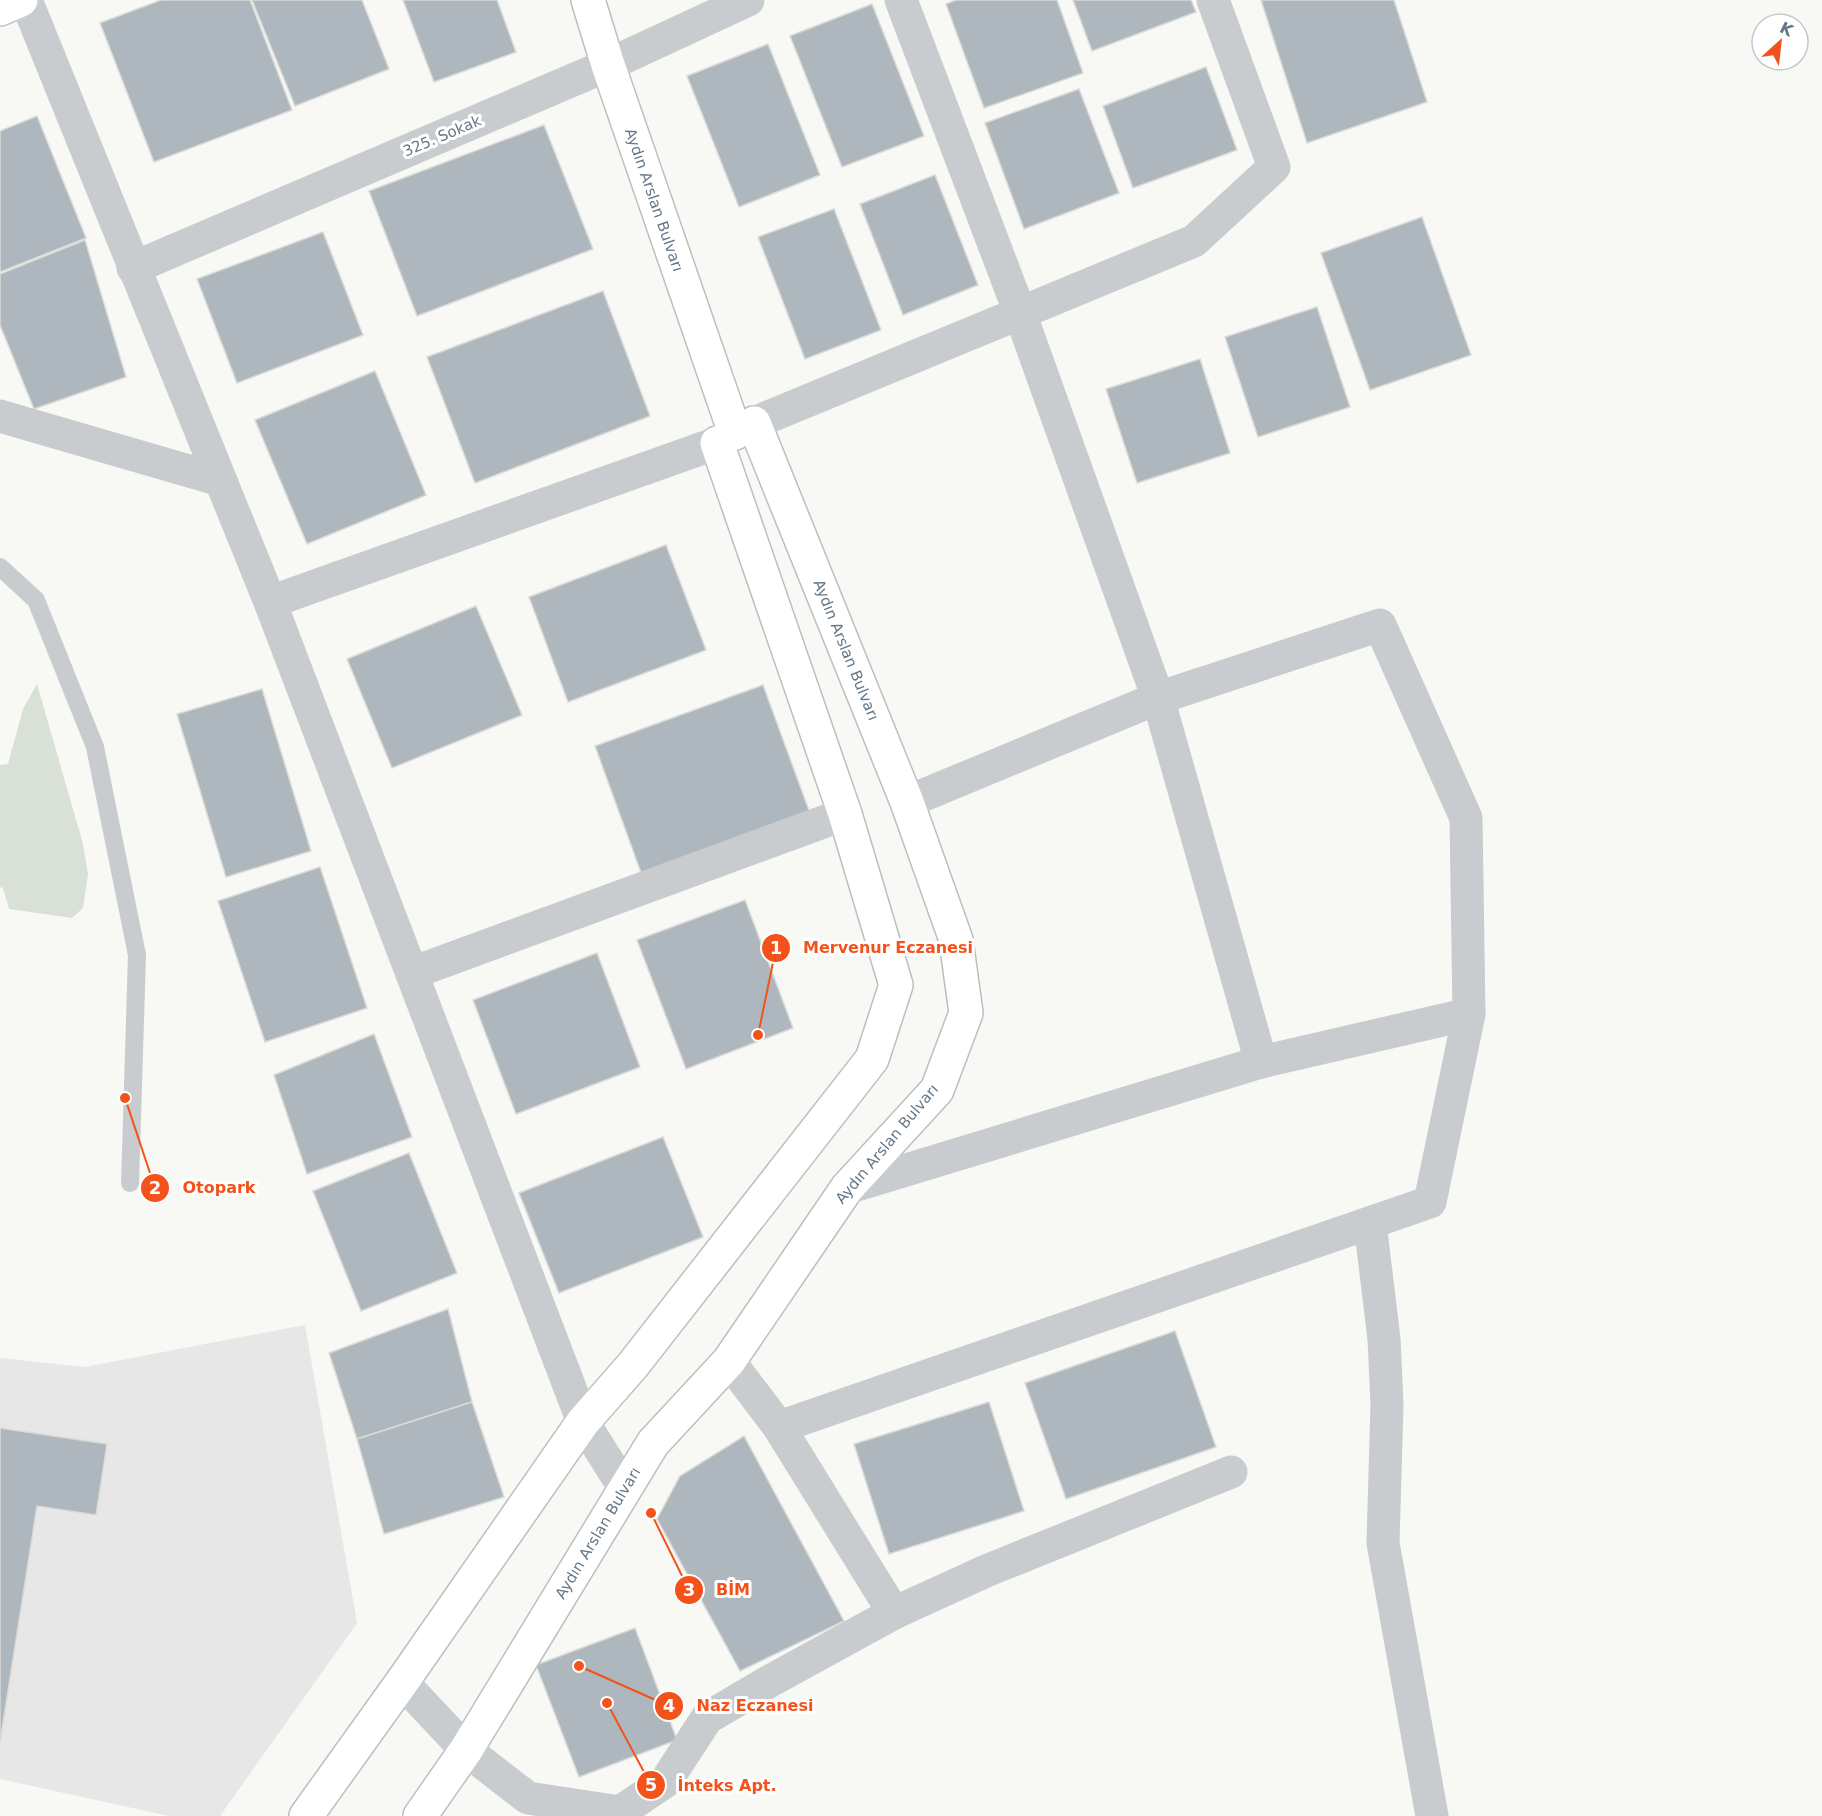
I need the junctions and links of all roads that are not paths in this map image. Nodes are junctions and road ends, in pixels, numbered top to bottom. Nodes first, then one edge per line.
1 (21, 0) edge
2 (26, 0) edge
3 (588, 0) edge
4 (748, 0) edge
5 (901, 0) edge
6 (1213, 0) edge
7 (0, 9) edge
8 (608, 65) junction
9 (133, 268) junction
10 (1020, 313) junction
11 (0, 416) edge
12 (735, 433) junction
13 (220, 480) junction
14 (0, 567) edge
15 (270, 602) junction
16 (1158, 698) junction
17 (907, 802) junction
18 (845, 814) junction
19 (412, 973) junction
20 (1469, 1014) junction
21 (1261, 1062) junction
22 (130, 1183) dead end
23 (847, 1188) junction
24 (1370, 1223) junction
25 (729, 1361) junction
26 (583, 1422) junction
27 (779, 1427) junction
28 (1231, 1472) dead end
29 (625, 1489) junction
30 (894, 1613) junction
31 (402, 1682) junction
32 (466, 1750) junction
33 (306, 1816) edge
34 (420, 1816) edge
35 (1432, 1816) edge

1 - 7 street
2 - 9 street
3 - 8 street, Aydın Arslan Bulvarı
4 - 8 street, 325. Sokak
5 - 10 street
6 - 10 street
8 - 9 street, 325. Sokak
8 - 12 street, Aydın Arslan Bulvarı
9 - 13 street
10 - 12 street
10 - 16 street
11 - 13 street
12 - 15 street
12 - 17 street, Aydın Arslan Bulvarı
12 - 18 street
13 - 15 street
14 - 22 lane
15 - 19 street
16 - 17 street
16 - 20 street
16 - 21 street
17 - 23 street, Aydın Arslan Bulvarı
18 - 19 street
18 - 26 street
19 - 26 street
20 - 21 street
20 - 24 street
21 - 23 street
23 - 25 street, Aydın Arslan Bulvarı
24 - 27 street
24 - 35 street
25 - 27 street
25 - 29 street, Aydın Arslan Bulvarı
26 - 29 street
26 - 31 street
27 - 30 street
28 - 30 street
29 - 32 street, Aydın Arslan Bulvarı
30 - 32 street
31 - 32 street
31 - 33 street
32 - 34 street, Aydın Arslan Bulvarı

